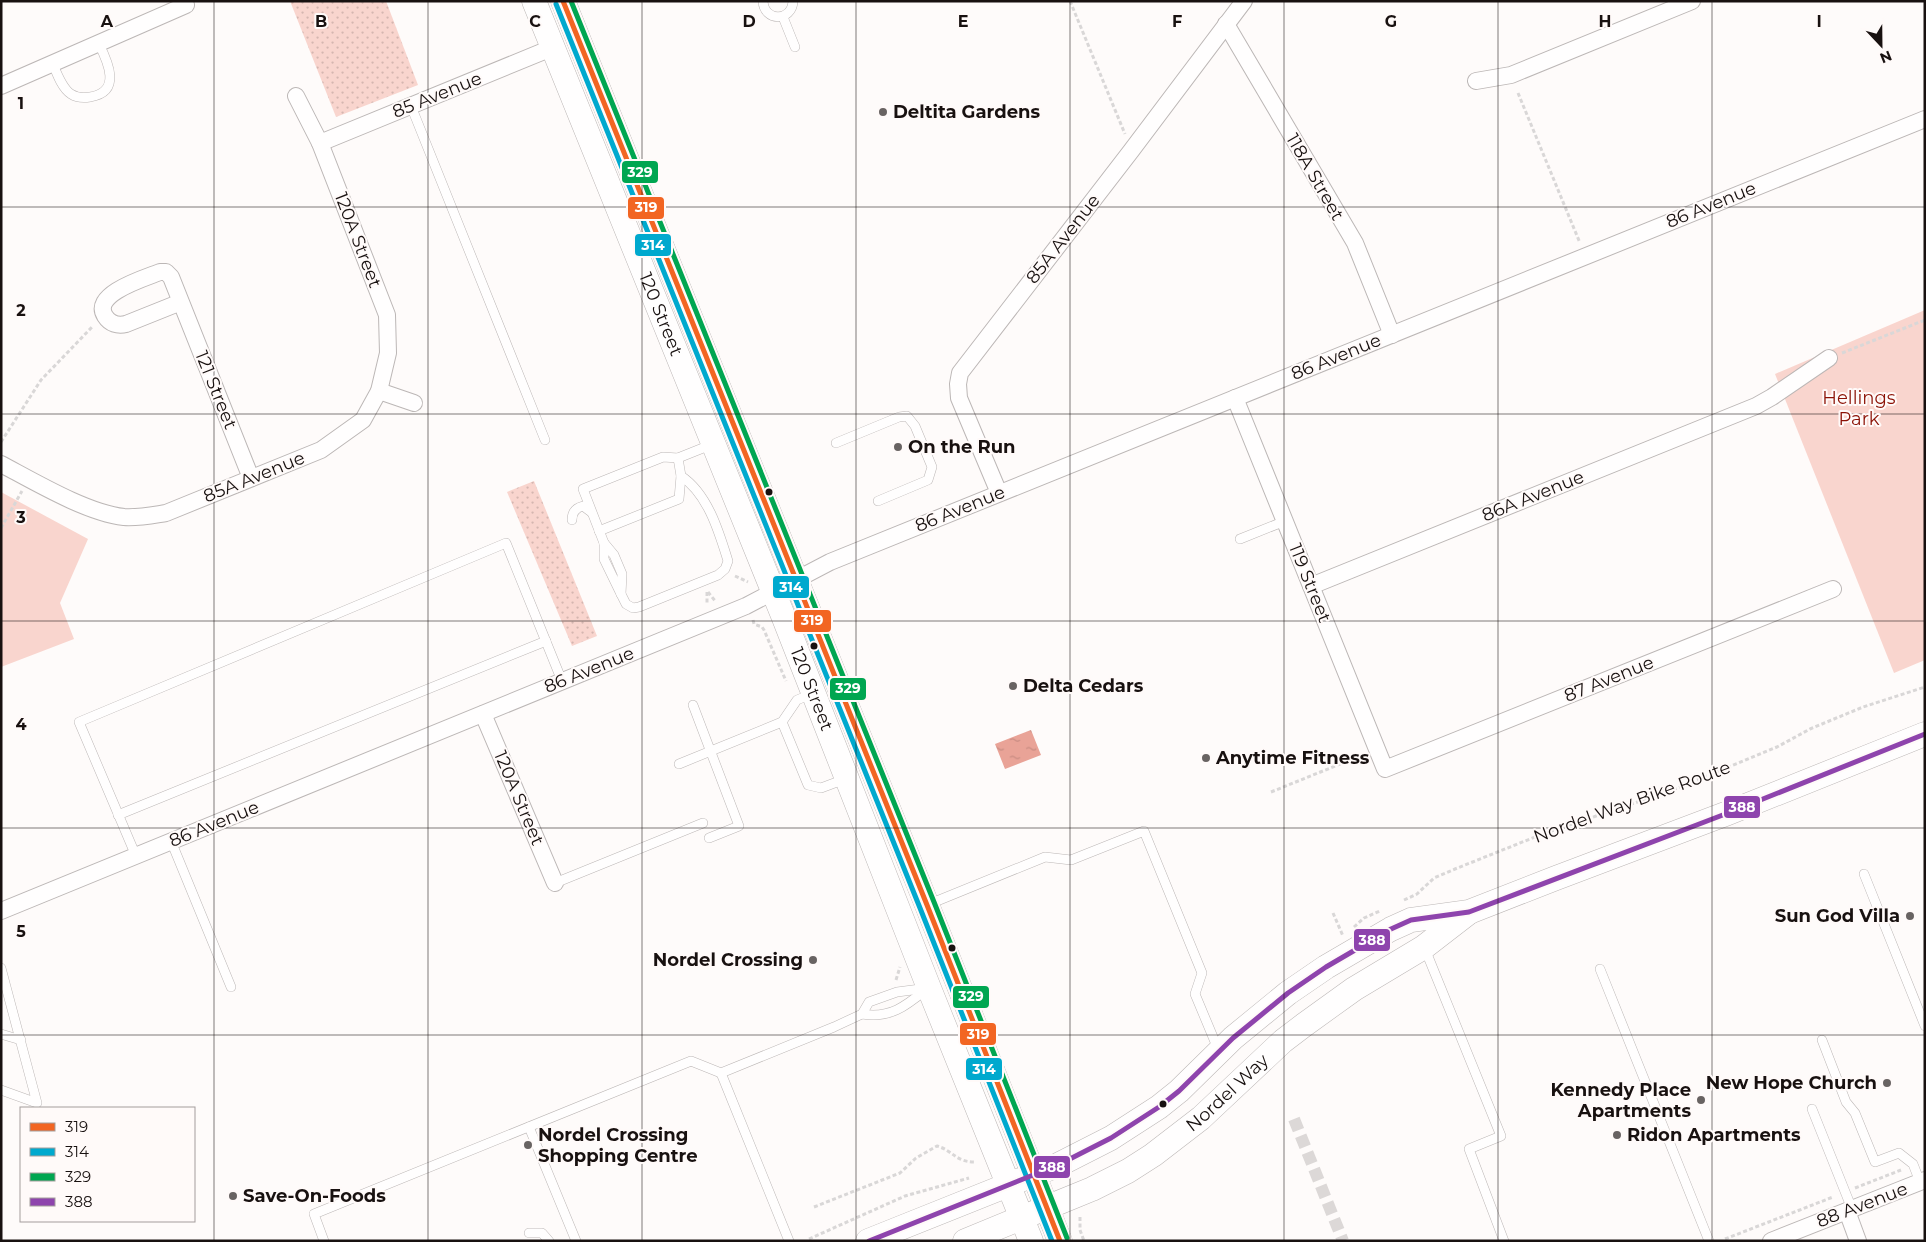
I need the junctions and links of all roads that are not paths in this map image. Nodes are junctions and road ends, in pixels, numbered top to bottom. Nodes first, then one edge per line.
1 (534, 1) edge
2 (563, 1) edge
3 (763, 1) edge
4 (793, 1) edge
5 (1244, 1) edge
6 (1692, 1) edge
7 (186, 5) dead end
8 (783, 17) junction
9 (1226, 24) junction
10 (99, 44) junction
11 (795, 47) dead end
12 (554, 48) junction
13 (53, 64) junction
14 (1476, 81) dead end
15 (1, 86) edge
16 (296, 96) dead end
17 (411, 106) junction
18 (1925, 119) edge
19 (320, 143) junction
20 (624, 152) junction
21 (181, 302) dead end
22 (1392, 335) junction
23 (1829, 358) road end
24 (379, 391) junction
25 (1235, 398) junction
26 (414, 403) dead end
27 (545, 440) dead end
28 (836, 443) dead end
29 (713, 444) junction
30 (678, 458) junction
31 (1, 464) edge
32 (681, 476) junction
33 (250, 478) junction
34 (1000, 493) junction
35 (878, 501) dead end
36 (591, 512) junction
37 (572, 520) dead end
38 (1285, 521) junction
39 (599, 530) junction
40 (1240, 539) dead end
41 (796, 579) junction
42 (1311, 586) junction
43 (1833, 589) dead end
44 (773, 592) junction
45 (546, 641) junction
46 (562, 680) junction
47 (814, 693) junction
48 (693, 705) dead end
49 (483, 714) junction
50 (782, 722) junction
51 (1925, 734) edge
52 (710, 751) junction
53 (679, 764) dead end
54 (1385, 769) joint
55 (847, 778) junction
56 (118, 815) junction
57 (704, 823) dead end
58 (709, 838) dead end
59 (870, 838) junction
60 (171, 841) junction
61 (136, 856) junction
62 (1864, 874) dead end
63 (555, 883) joint
64 (927, 905) junction
65 (1, 911) edge
66 (1470, 912) junction
67 (1424, 947) junction
68 (1, 968) edge
69 (1600, 969) dead end
70 (231, 987) dead end
71 (929, 988) junction
72 (862, 1014) junction
73 (1925, 1026) edge
74 (1, 1034) edge
75 (21, 1040) junction
76 (1822, 1040) dead end
77 (1219, 1052) junction
78 (721, 1073) junction
79 (1, 1090) edge
80 (1812, 1109) dead end
81 (529, 1127) junction
82 (1035, 1174) junction
83 (1922, 1181) edge
84 (1008, 1185) junction
85 (1047, 1207) junction
86 (1849, 1210) junction
87 (1022, 1218) junction
88 (869, 1230) edge
89 (530, 1233) dead end
90 (324, 1241) edge
91 (549, 1241) edge
92 (576, 1241) edge
93 (789, 1241) edge
94 (965, 1241) edge
95 (1031, 1241) edge
96 (1060, 1241) edge
97 (1504, 1241) edge
98 (1709, 1241) edge
99 (1771, 1241) edge
100 (1858, 1241) edge

1 - 12 main road, 120 Street
2 - 20 main road, 120 Street
3 - 8 lane
4 - 8 lane
5 - 9 street, 85A Avenue
6 - 14 street
7 - 10 street
8 - 11 lane
9 - 22 street, 118A Street
9 - 34 street, 85A Avenue
10 - 13 street
10 - 13 lane
12 - 17 street, 85 Avenue
12 - 20 main road
12 - 29 main road, 120 Street
13 - 15 street
16 - 19 street, 120A Street
17 - 19 street, 85 Avenue
17 - 27 lane
18 - 22 street, 86 Avenue
19 - 24 street, 120A Street
20 - 41 main road, 120 Street
21 - 33 street, 121 Street
22 - 25 street, 86 Avenue
23 - 42 street, 86A Avenue
24 - 26 street
24 - 33 street, 85A Avenue
25 - 34 street, 86 Avenue
25 - 38 street, 119 Street
28 - 35 lane
29 - 30 lane
29 - 44 main road, 120 Street
30 - 32 lane
30 - 36 lane
31 - 33 street, 85A Avenue
32 - 39 lane
32 - 39 lane
34 - 41 street, 86 Avenue
36 - 37 lane
36 - 39 lane
38 - 40 lane
38 - 42 street, 119 Street
41 - 44 street, 86 Avenue
41 - 64 main road, 120 Street
42 - 54 street, 119 Street
43 - 54 street, 87 Avenue
44 - 46 street, 86 Avenue
44 - 47 main road, 120 Street
45 - 46 lane
45 - 56 lane
45 - 56 lane
46 - 49 street, 86 Avenue
47 - 50 lane
47 - 55 main road, 120 Street
48 - 52 lane
49 - 60 street, 86 Avenue
49 - 63 street, 120A Street
50 - 52 lane
50 - 55 lane
51 - 66 main road, Nordel Way
52 - 53 lane
52 - 58 lane
55 - 59 main road, 120 Street
56 - 61 lane
57 - 63 lane
59 - 64 main road
59 - 71 main road, 120 Street
60 - 61 street, 86 Avenue
60 - 70 lane
61 - 65 street, 86 Avenue
62 - 73 lane
64 - 77 lane
64 - 82 main road, 120 Street
66 - 67 main road, Nordel Way
66 - 77 main road, Nordel Way
67 - 85 main road, Nordel Way
67 - 97 lane
68 - 75 lane
69 - 98 lane
71 - 72 lane
71 - 72 lane
71 - 84 main road, 120 Street
72 - 78 lane
74 - 75 lane
75 - 79 lane
76 - 83 lane
77 - 82 main road, Nordel Way
78 - 81 lane
78 - 93 lane
80 - 86 lane
81 - 90 lane
81 - 92 lane
82 - 84 main road, Nordel Way
82 - 85 main road, 120 Street
83 - 86 street, 88 Avenue
84 - 87 main road, 120 Street
84 - 88 main road, Nordel Way
85 - 87 main road, Nordel Way
85 - 96 main road, 120 Street
86 - 99 street, 88 Avenue
86 - 100 street
87 - 94 main road, Nordel Way
87 - 95 main road, 120 Street
89 - 91 lane

